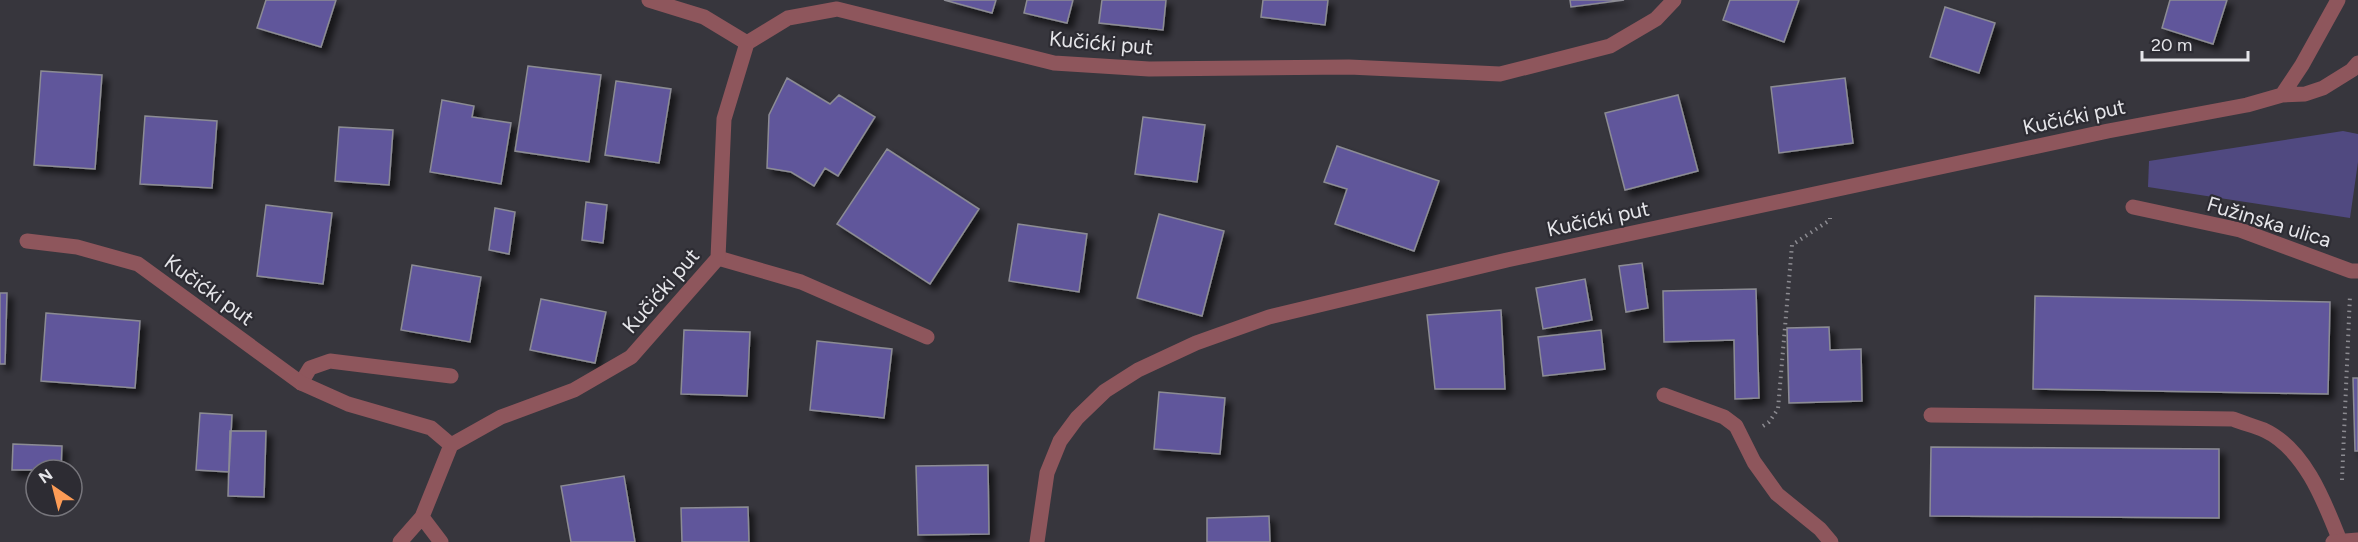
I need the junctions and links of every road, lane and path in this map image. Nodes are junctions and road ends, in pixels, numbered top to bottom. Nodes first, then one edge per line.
1 (649, 0) edge
2 (1674, 0) edge
3 (2338, 0) edge
4 (747, 43) junction
5 (2358, 63) edge
6 (2282, 95) junction
7 (2133, 207) dead end
8 (1830, 214) dead end
9 (27, 241) dead end
10 (718, 258) junction
11 (2354, 271) edge
12 (927, 337) dead end
13 (451, 376) dead end
14 (301, 383) junction
15 (1665, 395) dead end
16 (1931, 415) dead end
17 (1744, 438) junction
18 (451, 445) junction
19 (2342, 483) dead end
20 (422, 517) junction
21 (2358, 540) edge
22 (2340, 541) edge
23 (400, 542) edge
24 (441, 542) edge
25 (1037, 542) edge
26 (1831, 542) edge
27 (2333, 542) edge

1 - 4 street
2 - 4 street, Kučićki put
3 - 6 street
4 - 10 street, Kučićki put
5 - 6 street, Kučićki put
6 - 25 street, Kučićki put
7 - 11 street, Fužinska ulica
8 - 17 path
9 - 14 street, Kučićki put
10 - 12 street
10 - 18 street, Kučićki put
11 - 19 path
13 - 14 street
14 - 18 street, Kučićki put
15 - 17 street
16 - 22 street
17 - 26 street
18 - 20 street
20 - 23 street
20 - 24 street
21 - 22 street
22 - 27 street

